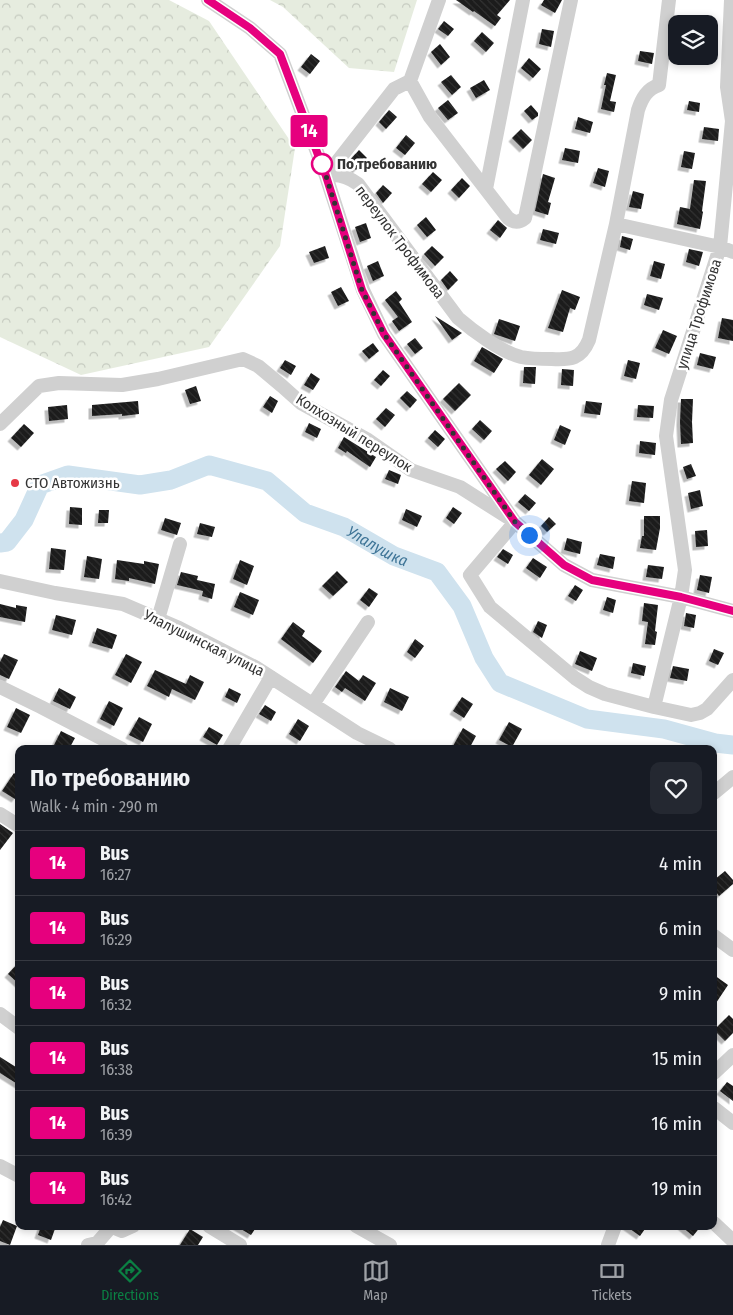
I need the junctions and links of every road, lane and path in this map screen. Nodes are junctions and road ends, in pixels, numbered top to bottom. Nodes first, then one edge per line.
1 (208, 0) edge
2 (439, 0) edge
3 (523, 0) edge
4 (571, 0) edge
5 (669, 0) edge
6 (731, 0) edge
7 (410, 81) junction
8 (326, 176) junction
9 (486, 189) junction
10 (616, 224) junction
11 (727, 249) edge
12 (0, 424) edge
13 (515, 522) junction
14 (180, 544) dead end
15 (0, 581) edge
16 (681, 597) junction
17 (733, 611) edge
18 (158, 619) junction
19 (368, 622) dead end
20 (271, 677) junction
21 (733, 680) edge
22 (0, 687) edge
23 (313, 704) junction
24 (654, 707) junction
25 (114, 745) edge
26 (232, 745) edge
27 (382, 745) edge
28 (733, 777) edge
29 (717, 790) edge
30 (0, 814) edge
31 (15, 823) edge
32 (717, 938) edge
33 (733, 950) edge
34 (0, 1014) edge
35 (15, 1025) edge
36 (733, 1055) edge
37 (717, 1070) edge
38 (717, 1110) edge
39 (733, 1123) edge
40 (0, 1166) edge
41 (15, 1174) edge
42 (717, 1227) edge
43 (107, 1230) edge
44 (216, 1230) edge
45 (363, 1230) edge
46 (614, 1230) edge
47 (733, 1241) edge
48 (88, 1245) edge
49 (240, 1245) edge
50 (390, 1245) edge
51 (608, 1245) edge

1 - 8 street
2 - 7 street
3 - 9 street
4 - 9 street
5 - 10 street, переулок Трофимова
6 - 11 street, улица Трофимова
7 - 8 street
7 - 9 street
8 - 10 street, переулок Трофимова
8 - 13 street
10 - 11 street
11 - 16 street, улица Трофимова
12 - 13 street, Колхозный переулок
13 - 16 street
13 - 24 street
14 - 18 street
15 - 18 street, Улалушинская улица
16 - 17 street
16 - 24 street, улица Трофимова
18 - 20 street, Улалушинская улица
19 - 23 street
20 - 23 street, Улалушинская улица
20 - 26 street
21 - 24 street
22 - 25 street
23 - 27 street, Улалушинская улица
28 - 29 street
30 - 31 street
32 - 33 street
34 - 35 street
36 - 37 street
38 - 39 street
40 - 41 street
42 - 47 street
43 - 48 street
44 - 49 street
45 - 50 street
46 - 51 street

